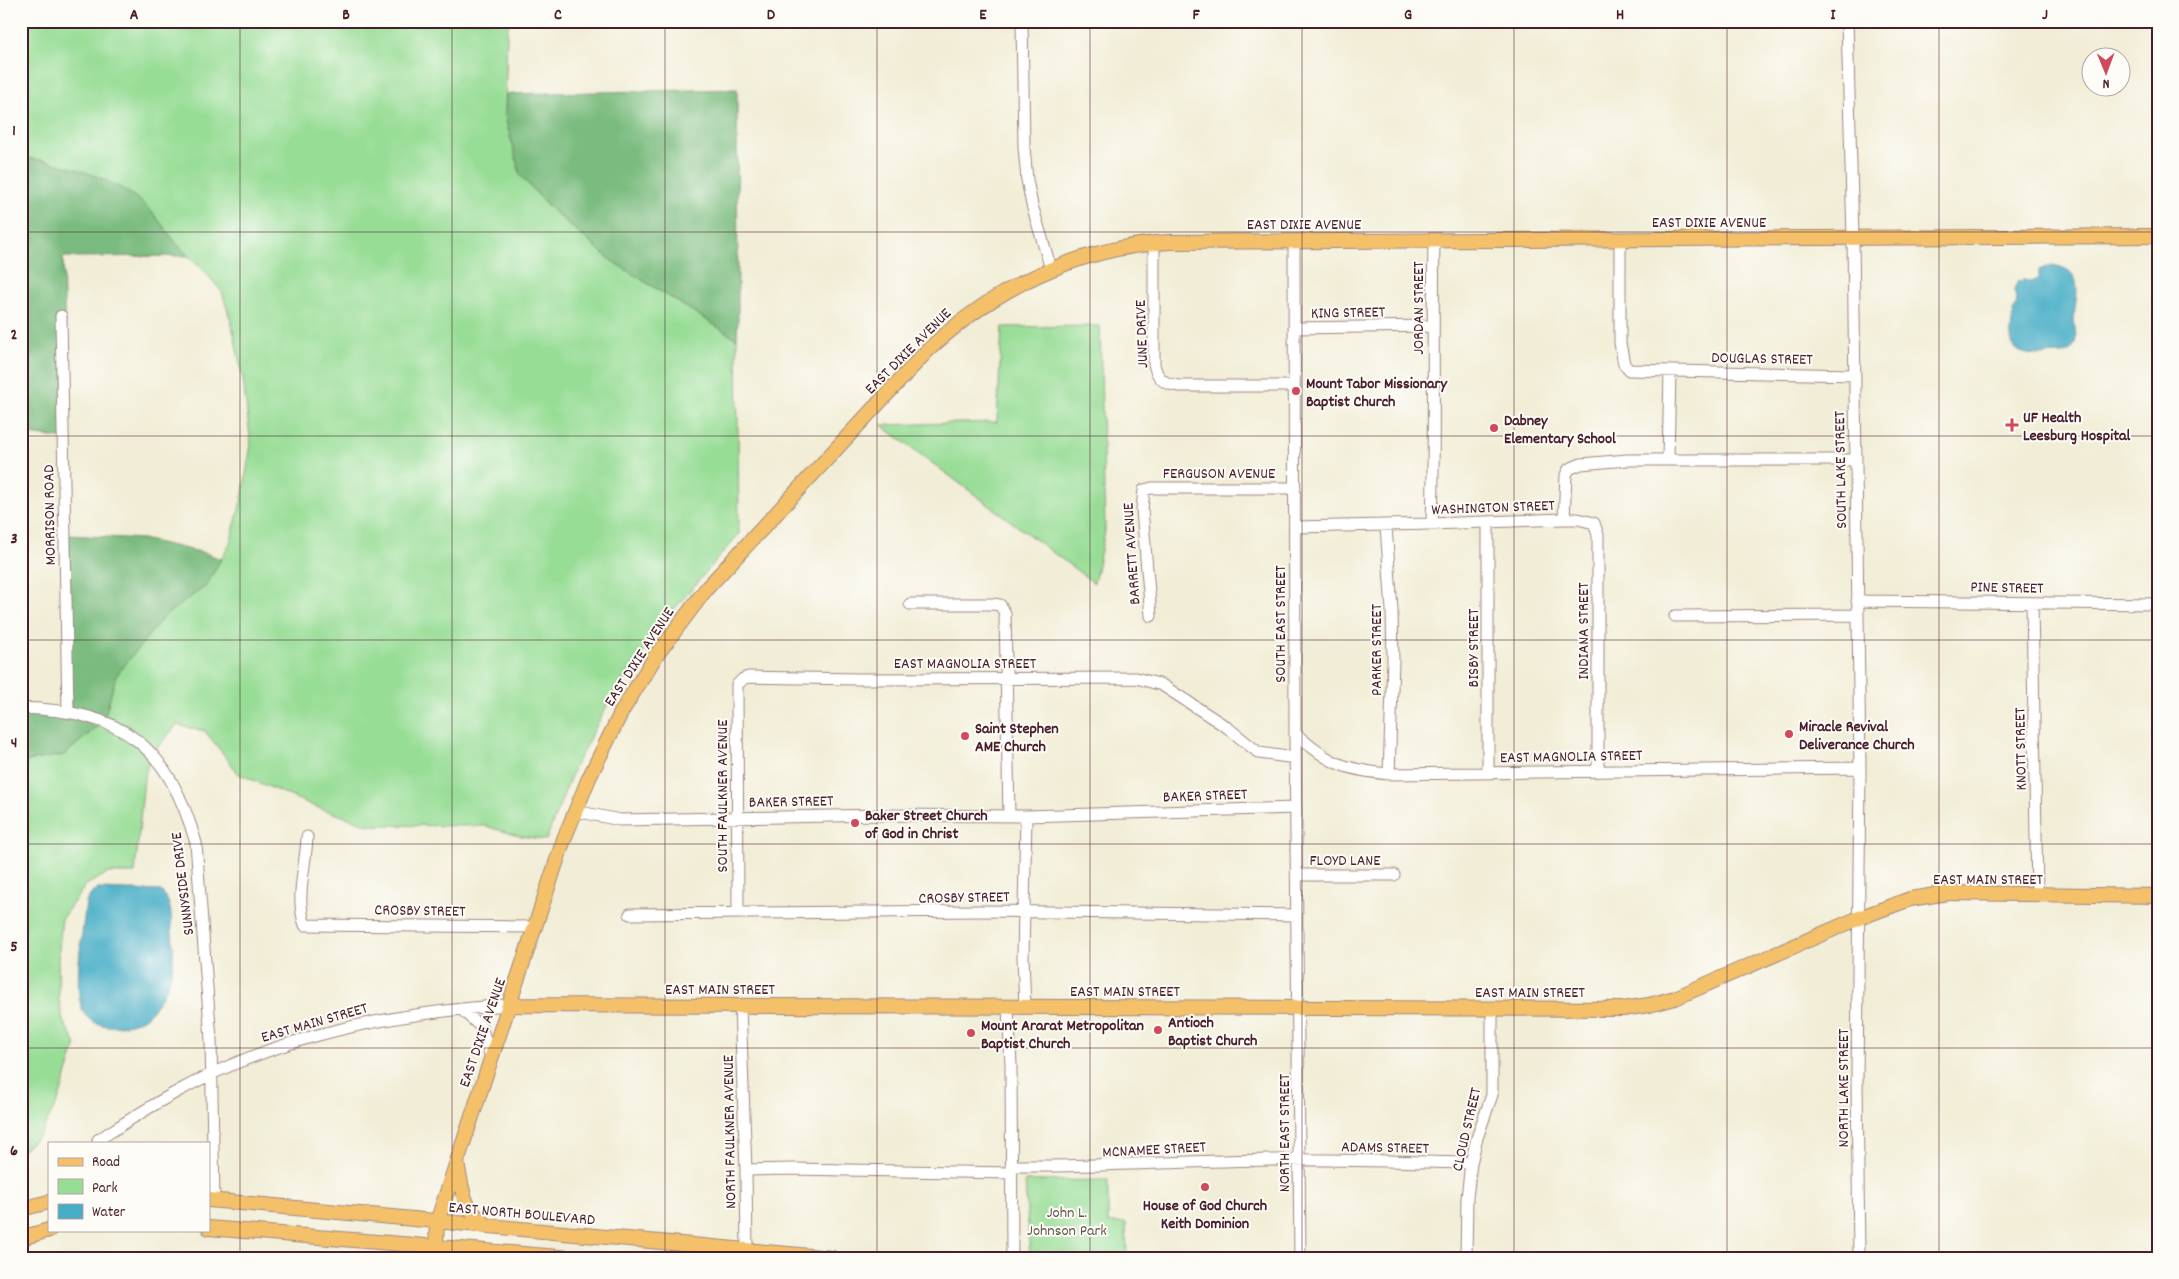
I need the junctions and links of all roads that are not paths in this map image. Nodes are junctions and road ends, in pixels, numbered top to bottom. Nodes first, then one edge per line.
1 (1022, 21) edge
2 (1847, 21) edge
3 (2158, 236) edge
4 (1853, 238) junction
5 (1620, 239) junction
6 (1294, 240) junction
7 (1434, 241) junction
8 (1154, 243) junction
9 (1051, 269) junction
10 (61, 316) dead end
11 (1432, 326) junction
12 (1294, 328) junction
13 (1670, 372) junction
14 (1854, 375) junction
15 (1294, 386) junction
16 (1668, 460) junction
17 (1855, 460) junction
18 (1295, 488) junction
19 (1144, 490) joint
20 (1564, 519) junction
21 (1488, 522) junction
22 (1432, 524) junction
23 (1296, 526) junction
24 (1386, 526) junction
25 (1857, 601) junction
26 (2032, 603) junction
27 (910, 604) dead end
28 (2158, 604) edge
29 (1151, 616) dead end
30 (1675, 616) dead end
31 (1857, 616) junction
32 (1007, 679) junction
33 (740, 682) joint
34 (21, 708) edge
35 (68, 712) junction
36 (1295, 733) junction
37 (1295, 758) junction
38 (1860, 768) junction
39 (1598, 770) junction
40 (1488, 773) junction
41 (1389, 774) junction
42 (1296, 808) junction
43 (575, 811) junction
44 (1009, 816) junction
45 (1026, 816) junction
46 (737, 817) junction
47 (307, 838) dead end
48 (1297, 875) junction
49 (1394, 875) dead end
50 (2037, 895) junction
51 (2158, 896) edge
52 (738, 912) junction
53 (1024, 912) junction
54 (630, 914) dead end
55 (1297, 915) junction
56 (1859, 918) junction
57 (535, 928) junction
58 (509, 1005) junction
59 (740, 1006) junction
60 (1008, 1007) junction
61 (1025, 1007) junction
62 (461, 1008) junction
63 (1297, 1008) junction
64 (1492, 1008) junction
65 (491, 1057) junction
66 (211, 1075) junction
67 (98, 1140) dead end
68 (1299, 1160) junction
69 (457, 1161) junction
70 (1472, 1163) junction
71 (1011, 1169) junction
72 (746, 1170) junction
73 (48, 1202) edge
74 (210, 1203) edge
75 (21, 1209) edge
76 (437, 1222) junction
77 (488, 1227) junction
78 (210, 1228) edge
79 (48, 1230) edge
80 (21, 1238) edge
81 (436, 1252) edge
82 (747, 1254) edge
83 (570, 1258) edge
84 (832, 1258) edge
85 (1012, 1258) edge
86 (1300, 1258) edge
87 (1466, 1258) edge
88 (1859, 1258) edge

1 - 9 street
2 - 4 street, SOUTH LAKE STREET
3 - 4 main road, EAST DIXIE AVENUE
4 - 5 main road, EAST DIXIE AVENUE
4 - 14 street, SOUTH LAKE STREET
5 - 7 main road, EAST DIXIE AVENUE
5 - 13 street
6 - 7 main road, EAST DIXIE AVENUE
6 - 8 main road, EAST DIXIE AVENUE
6 - 12 street, SOUTH EAST STREET
7 - 11 street, JORDAN STREET
8 - 9 main road, EAST DIXIE AVENUE
8 - 15 street, JUNE DRIVE
9 - 43 main road, EAST DIXIE AVENUE
10 - 35 street, MORRISON ROAD
11 - 12 street, KING STREET
11 - 22 street, JORDAN STREET
12 - 15 street, SOUTH EAST STREET
13 - 14 street, DOUGLAS STREET
13 - 16 street
14 - 17 street, SOUTH LAKE STREET
15 - 18 street, SOUTH EAST STREET
16 - 17 street, WASHINGTON STREET
16 - 20 street, WASHINGTON STREET
17 - 25 street, SOUTH LAKE STREET
18 - 19 street, FERGUSON AVENUE
18 - 23 street, SOUTH EAST STREET
19 - 29 street, BARRETT AVENUE
20 - 21 street, WASHINGTON STREET
20 - 39 street, INDIANA STREET
21 - 22 street, WASHINGTON STREET
21 - 40 street, BISBY STREET
22 - 24 street, WASHINGTON STREET
23 - 24 street, WASHINGTON STREET
23 - 36 street, SOUTH EAST STREET
24 - 41 street, PARKER STREET
25 - 26 street, PINE STREET
25 - 31 street, SOUTH LAKE STREET
26 - 28 street, PINE STREET
26 - 50 street, KNOTT STREET
27 - 32 street
30 - 31 street
31 - 38 street, SOUTH LAKE STREET
32 - 33 street, EAST MAGNOLIA STREET
32 - 37 street, EAST MAGNOLIA STREET
32 - 44 street
33 - 46 street, SOUTH FAULKNER AVENUE
34 - 35 street, SUNNYSIDE DRIVE
35 - 66 street, SUNNYSIDE DRIVE
36 - 37 street, SOUTH EAST STREET
36 - 41 street, EAST MAGNOLIA STREET
37 - 42 street, SOUTH EAST STREET
38 - 39 street, EAST MAGNOLIA STREET
38 - 56 street, SOUTH LAKE STREET
39 - 40 street, EAST MAGNOLIA STREET
40 - 41 street, EAST MAGNOLIA STREET
42 - 45 street, BAKER STREET
42 - 48 street, SOUTH EAST STREET
43 - 46 street, BAKER STREET
43 - 57 main road, EAST DIXIE AVENUE
44 - 45 street, BAKER STREET
44 - 46 street, BAKER STREET
45 - 53 street
46 - 52 street, SOUTH FAULKNER AVENUE
47 - 57 street, CROSBY STREET
48 - 49 street, FLOYD LANE
48 - 55 street, SOUTH EAST STREET
50 - 51 main road, EAST MAIN STREET
50 - 56 main road, EAST MAIN STREET
52 - 53 street, CROSBY STREET
52 - 54 street, CROSBY STREET
53 - 55 street, CROSBY STREET
53 - 61 street
55 - 63 street, SOUTH EAST STREET
56 - 64 main road, EAST MAIN STREET
56 - 88 street, NORTH LAKE STREET
57 - 58 main road, EAST DIXIE AVENUE
58 - 59 main road, EAST MAIN STREET
58 - 62 street, EAST MAIN STREET
58 - 65 main road, EAST DIXIE AVENUE
59 - 60 main road, EAST MAIN STREET
59 - 72 street, NORTH FAULKNER AVENUE
60 - 61 main road, EAST MAIN STREET
60 - 71 street
61 - 63 main road, EAST MAIN STREET
62 - 65 street
62 - 66 street, EAST MAIN STREET
63 - 64 main road, EAST MAIN STREET
63 - 68 street, NORTH EAST STREET
64 - 70 street, CLOUD STREET
65 - 69 main road, EAST DIXIE AVENUE
66 - 67 street, EAST MAIN STREET
66 - 74 street, SUNNYSIDE DRIVE
68 - 70 street, ADAMS STREET
68 - 71 street, MCNAMEE STREET
68 - 86 street, NORTH EAST STREET
69 - 76 main road, EAST DIXIE AVENUE
69 - 77 main road
70 - 87 street, CLOUD STREET
71 - 72 street, MCNAMEE STREET
71 - 85 street
72 - 82 street, NORTH FAULKNER AVENUE
73 - 75 main road
74 - 76 main road, EAST NORTH BOULEVARD
76 - 77 main road, EAST NORTH BOULEVARD
76 - 81 main road, EAST DIXIE AVENUE
77 - 82 main road, EAST NORTH BOULEVARD
78 - 81 main road
79 - 80 main road
81 - 83 main road
82 - 84 main road, EAST NORTH BOULEVARD

